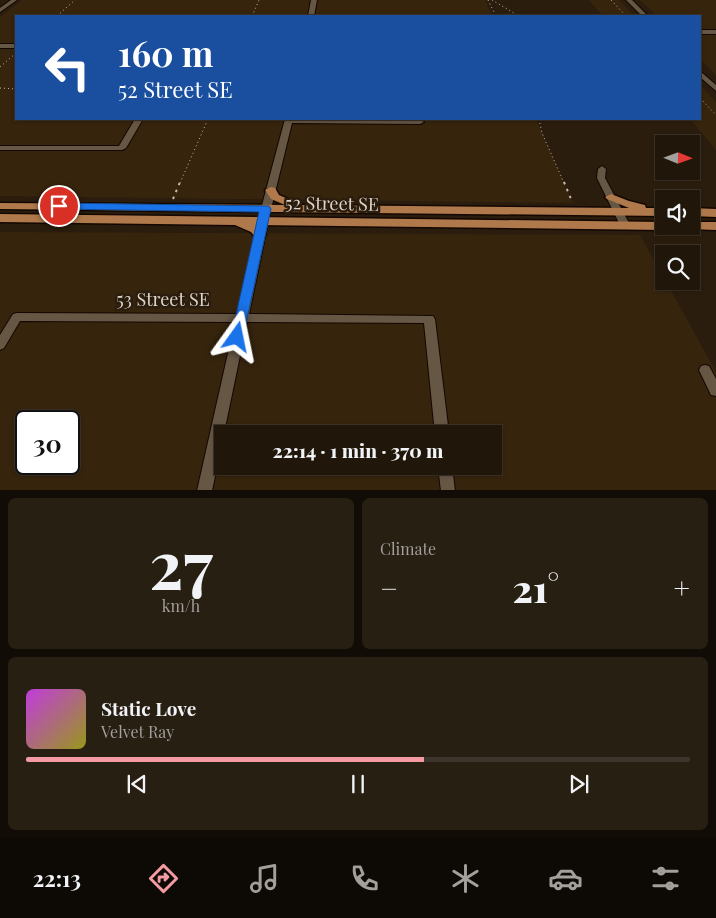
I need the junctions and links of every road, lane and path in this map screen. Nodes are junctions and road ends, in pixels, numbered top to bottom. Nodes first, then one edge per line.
1 (14, 0) edge
2 (314, 0) edge
3 (629, 0) edge
4 (0, 10) edge
5 (310, 15) edge
6 (644, 15) edge
7 (701, 32) edge
8 (716, 32) edge
9 (0, 46) edge
10 (15, 46) edge
11 (701, 74) edge
12 (716, 89) edge
13 (138, 120) edge
14 (289, 120) edge
15 (420, 122) dead end
16 (0, 148) edge
17 (602, 170) dead end
18 (271, 190) junction
19 (611, 197) junction
20 (0, 206) edge
21 (266, 209) junction
22 (307, 209) junction
23 (655, 210) edge
24 (619, 212) junction
25 (655, 212) edge
26 (700, 212) edge
27 (716, 213) edge
28 (0, 218) edge
29 (233, 221) junction
30 (263, 221) junction
31 (625, 225) junction
32 (655, 226) edge
33 (700, 226) edge
34 (716, 226) edge
35 (260, 235) junction
36 (242, 318) junction
37 (0, 345) edge
38 (705, 370) dead end
39 (716, 391) edge
40 (441, 425) edge
41 (446, 475) edge
42 (204, 490) edge
43 (448, 490) edge

1 - 4 street
2 - 5 street
3 - 6 street
7 - 8 street
9 - 10 street
11 - 12 street
13 - 16 street
14 - 15 street
14 - 18 street
17 - 19 street
18 - 21 street
18 - 22 main road
19 - 23 main road
19 - 24 street
20 - 21 main road, 52 Street SE
21 - 22 main road, 52 Street SE
21 - 30 street
22 - 24 main road, 52 Street SE
24 - 25 main road, 52 Street SE
24 - 31 street
26 - 27 main road
28 - 29 main road, 52 Street SE
29 - 30 main road, 52 Street SE
29 - 35 main road
30 - 31 main road, 52 Street SE
30 - 35 street
31 - 32 main road, 52 Street SE
33 - 34 main road
35 - 36 street
36 - 37 street, 53 Street SE
36 - 40 street, 53 Street SE
36 - 42 street
38 - 39 street
41 - 43 street

